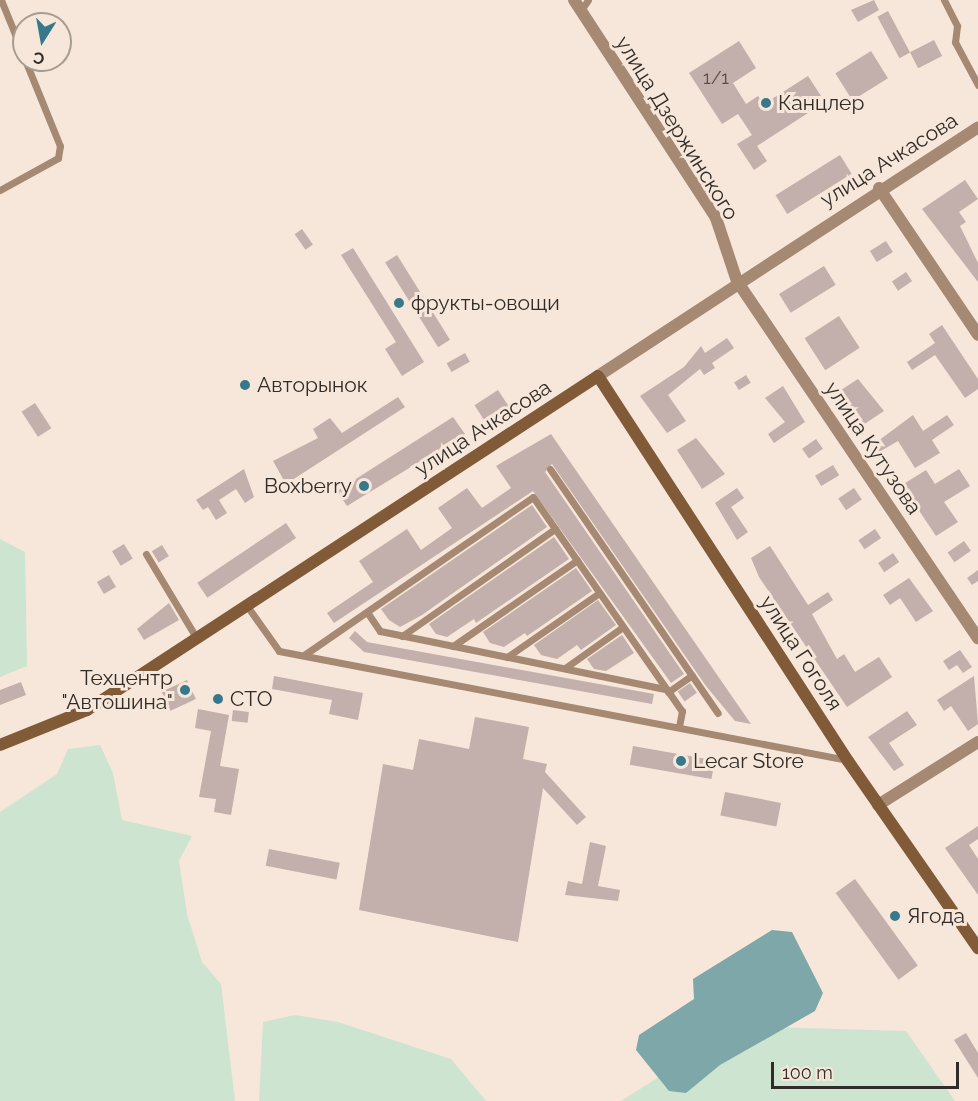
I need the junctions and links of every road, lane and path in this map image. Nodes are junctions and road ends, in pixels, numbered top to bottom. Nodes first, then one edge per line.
1 (1, 0) edge
2 (944, 0) edge
3 (581, 4) edge
4 (12, 27) edge
5 (31, 72) edge
6 (978, 85) edge
7 (978, 127) edge
8 (879, 188) junction
9 (0, 190) edge
10 (737, 281) junction
11 (978, 335) edge
12 (598, 375) junction
13 (550, 469) dead end
14 (555, 529) junction
15 (146, 554) dead end
16 (577, 560) junction
17 (599, 593) junction
18 (247, 606) junction
19 (367, 612) junction
20 (623, 627) junction
21 (402, 636) junction
22 (978, 638) edge
23 (197, 639) junction
24 (453, 646) junction
25 (304, 655) junction
26 (507, 657) junction
27 (565, 668) junction
28 (692, 675) junction
29 (667, 691) junction
30 (718, 713) dead end
31 (679, 726) junction
32 (978, 742) edge
33 (0, 745) edge
34 (848, 760) junction
35 (878, 805) junction
36 (978, 948) edge

1 - 4 lane
2 - 6 lane
3 - 10 street, улица Дзержинского
5 - 9 lane
7 - 8 street, улица Ачкасова
8 - 10 street, улица Ачкасова
8 - 11 street
10 - 12 street, улица Ачкасова
10 - 22 street, улица Кутузова
12 - 18 main road, улица Ачкасова
12 - 34 main road, улица Гоголя
13 - 28 lane
14 - 16 lane
14 - 19 lane
14 - 21 lane
15 - 23 lane
16 - 17 lane
16 - 24 lane
17 - 20 lane
17 - 26 lane
18 - 23 main road, улица Ачкасова
18 - 25 lane
19 - 21 lane
19 - 25 lane
20 - 27 lane
20 - 29 lane
21 - 24 lane
23 - 33 main road, улица Ачкасова
24 - 26 lane
25 - 31 lane
26 - 27 lane
27 - 29 lane
28 - 29 lane
28 - 30 lane
29 - 31 lane
31 - 34 lane
32 - 35 street
34 - 35 main road, улица Гоголя
35 - 36 main road, улица Гоголя

